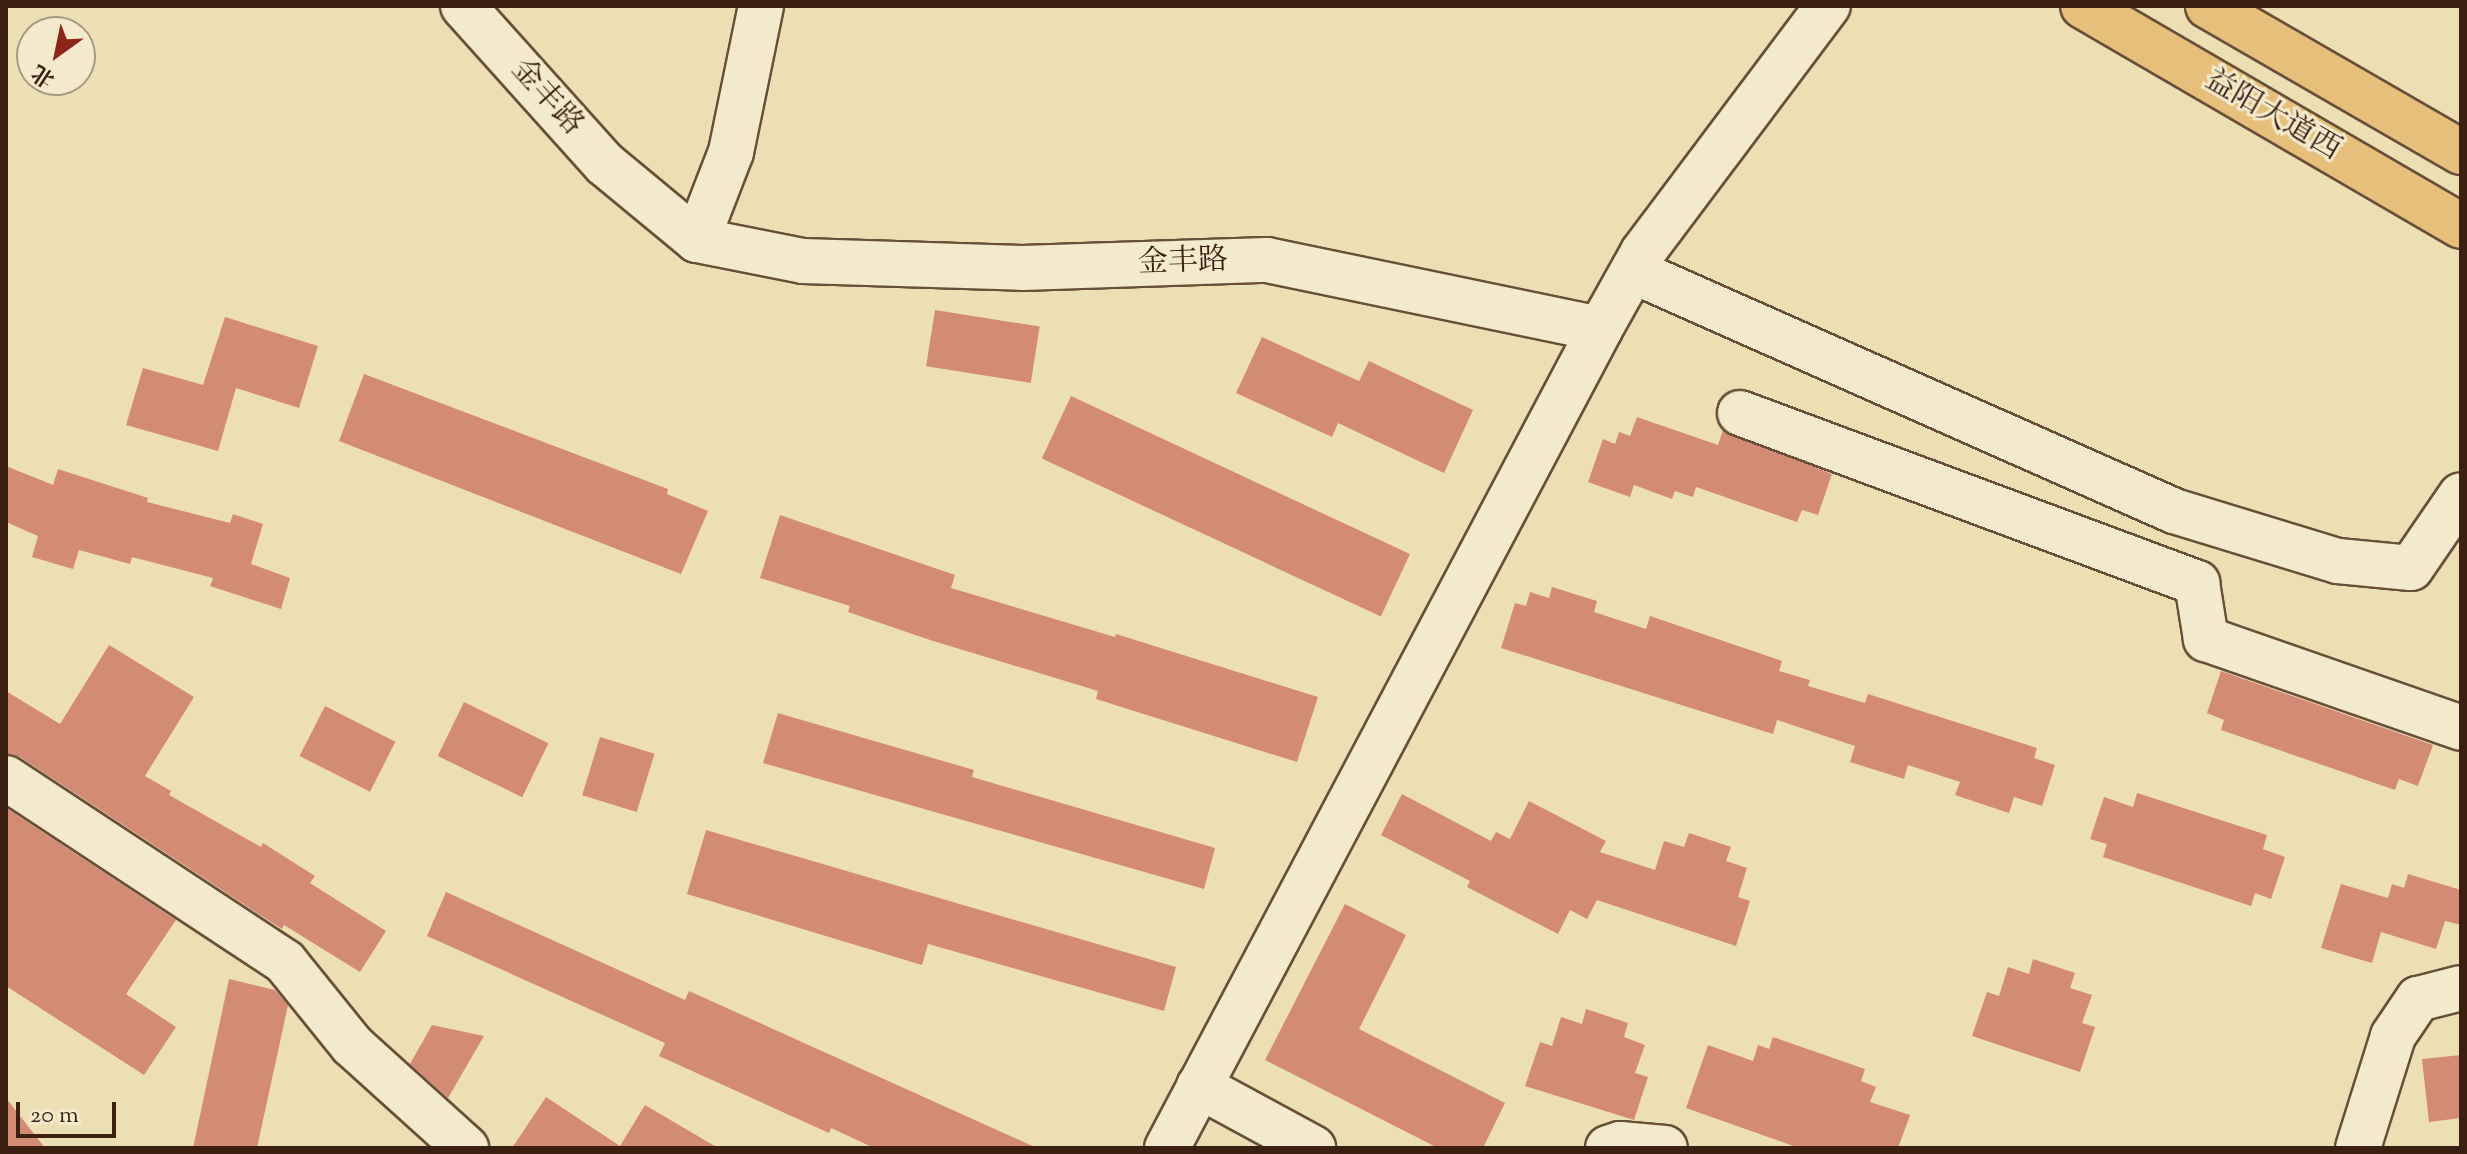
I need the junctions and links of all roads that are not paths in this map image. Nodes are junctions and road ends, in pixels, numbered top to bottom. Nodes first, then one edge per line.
1 (463, 6) edge
2 (761, 6) edge
3 (1828, 6) edge
4 (2083, 6) edge
5 (2208, 6) edge
6 (2461, 152) edge
7 (2461, 226) edge
8 (697, 240) junction
9 (1633, 271) junction
10 (1600, 329) junction
11 (1740, 413) dead end
12 (2461, 495) edge
13 (2461, 728) edge
14 (6, 778) edge
15 (2461, 988) edge
16 (1199, 1086) junction
17 (466, 1148) edge
18 (1167, 1148) edge
19 (1313, 1148) edge
20 (1608, 1148) edge
21 (1665, 1148) edge
22 (2358, 1148) edge

1 - 8 street, 金丰路
2 - 8 street
3 - 9 street
4 - 7 main road, 益阳大道西
5 - 6 main road
8 - 10 street, 金丰路
9 - 10 street
9 - 12 street
10 - 16 street
11 - 13 street
14 - 17 street
15 - 22 street
16 - 18 street
16 - 19 street
20 - 21 street

